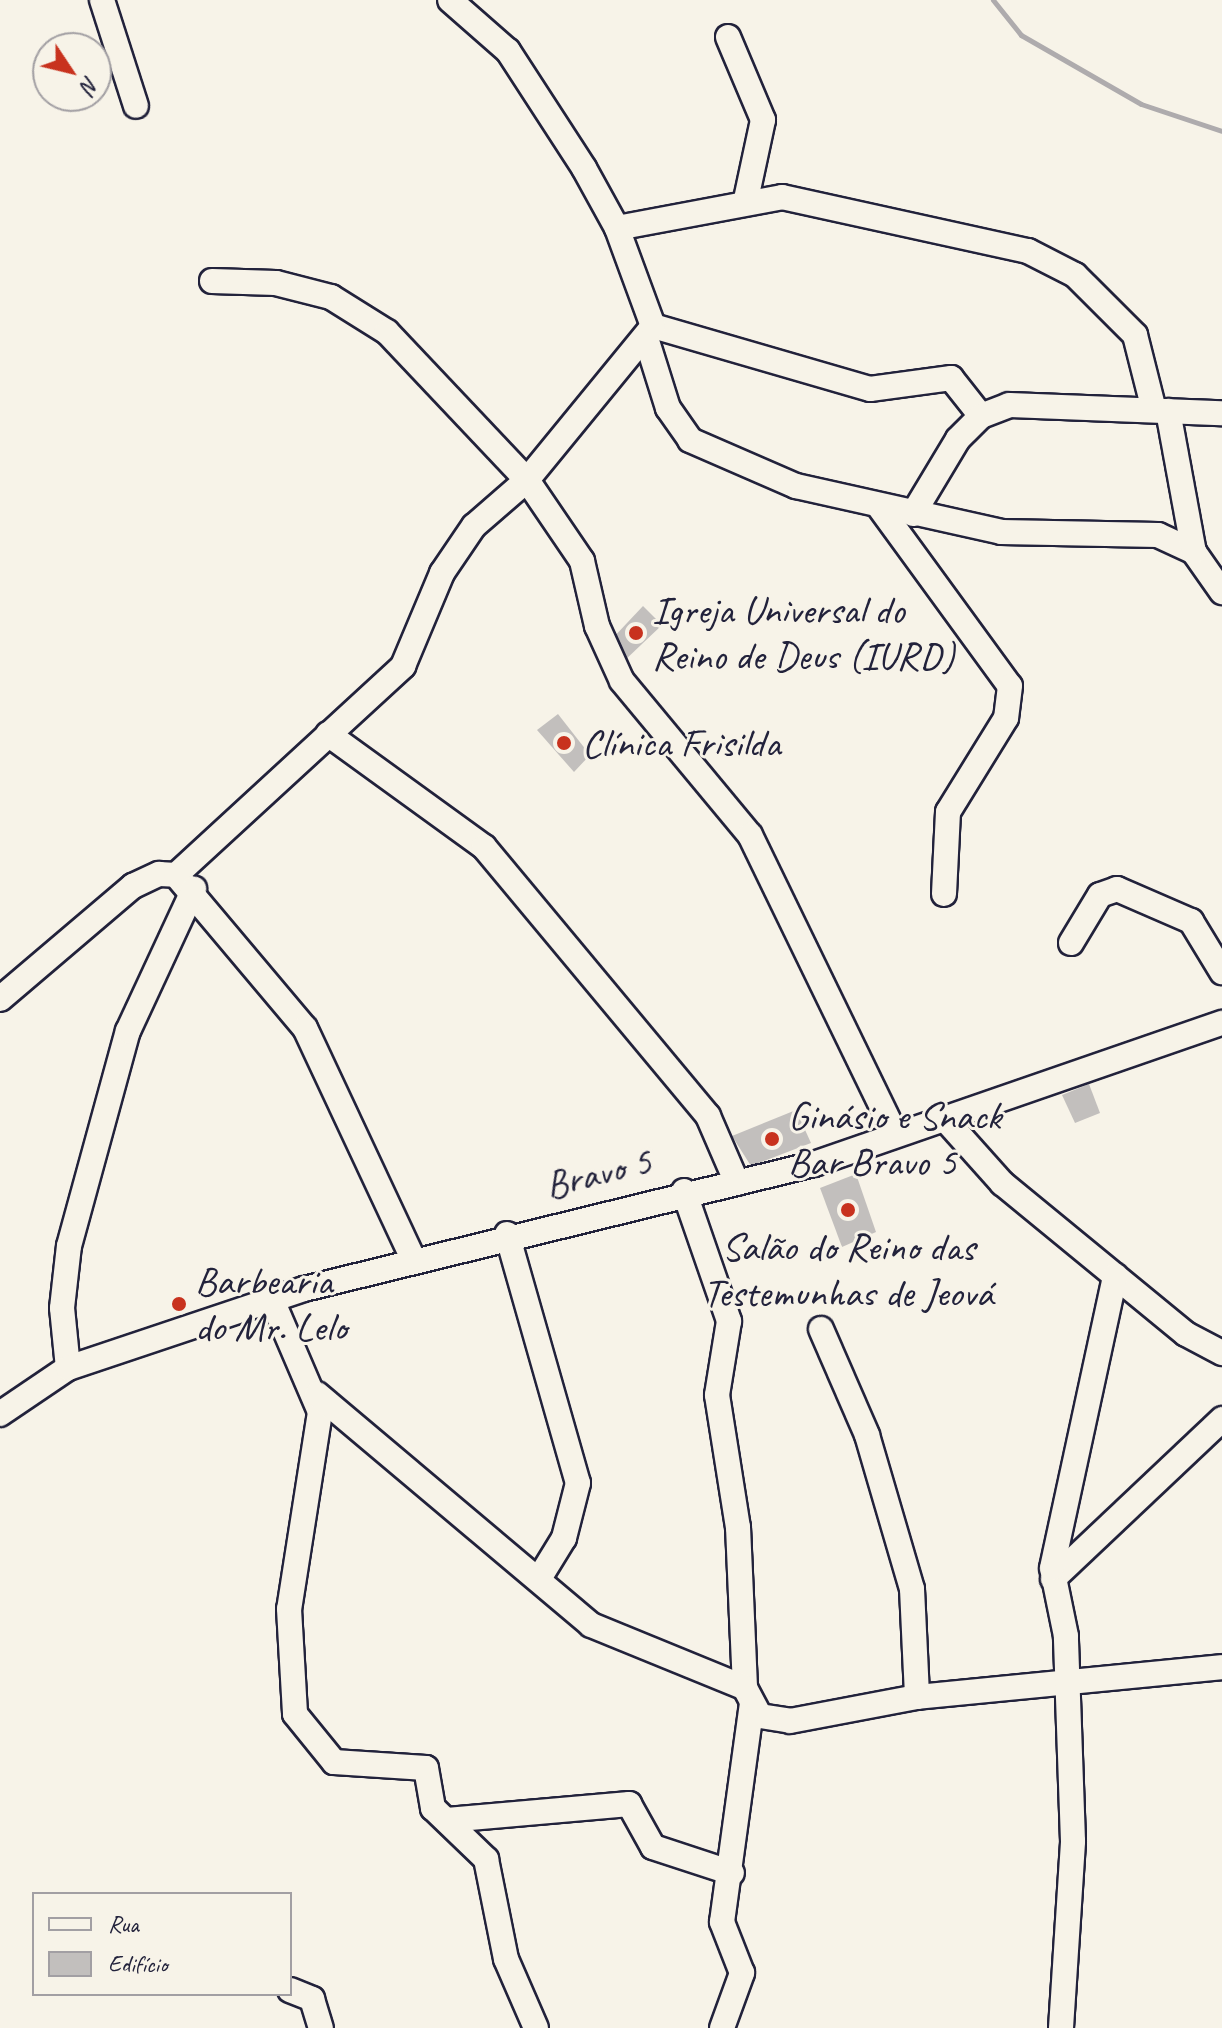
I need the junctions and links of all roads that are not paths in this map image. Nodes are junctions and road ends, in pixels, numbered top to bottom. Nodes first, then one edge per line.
1 (102, 0) edge
2 (450, 0) edge
3 (728, 37) dead end
4 (136, 106) dead end
5 (746, 199) junction
6 (617, 228) junction
7 (212, 281) dead end
8 (650, 333) junction
9 (1161, 410) junction
10 (1222, 413) edge
11 (981, 416) junction
12 (527, 480) junction
13 (880, 508) junction
14 (913, 514) junction
15 (1194, 552) junction
16 (1222, 592) edge
17 (328, 734) junction
18 (185, 882) junction
19 (944, 894) dead end
20 (1071, 943) dead end
21 (1222, 972) edge
22 (0, 999) edge
23 (1222, 1023) edge
24 (943, 1117) junction
25 (895, 1134) junction
26 (737, 1183) junction
27 (684, 1191) junction
28 (507, 1234) junction
29 (413, 1259) junction
30 (1115, 1276) junction
31 (272, 1300) junction
32 (821, 1329) dead end
33 (1222, 1353) edge
34 (68, 1368) junction
35 (317, 1394) junction
36 (0, 1414) edge
37 (1222, 1419) edge
38 (540, 1577) junction
39 (1053, 1579) junction
40 (1222, 1667) edge
41 (1065, 1686) junction
42 (749, 1696) junction
43 (917, 1697) junction
44 (447, 1820) junction
45 (732, 1873) junction
46 (292, 1991) edge
47 (321, 2028) edge
48 (536, 2028) edge
49 (722, 2028) edge
50 (1061, 2028) edge

1 - 4 street
2 - 6 street
3 - 5 street
5 - 6 street
5 - 9 street
6 - 8 street
7 - 12 street
8 - 11 street
8 - 12 street
8 - 13 street
9 - 10 street
9 - 11 street
9 - 15 street
11 - 14 street
12 - 17 street
12 - 25 street
13 - 14 street
13 - 19 street
14 - 15 street
15 - 16 street
17 - 18 street
17 - 26 street
18 - 22 street
18 - 29 street
18 - 34 street
20 - 21 street
23 - 24 street, Bravo 5
24 - 25 street, Bravo 5
24 - 30 street
25 - 26 street, Bravo 5
26 - 27 street, Bravo 5
27 - 28 street, Bravo 5
27 - 42 street
28 - 29 street, Bravo 5
28 - 38 street
29 - 31 street, Bravo 5
30 - 33 street
30 - 39 street
31 - 34 street, Bravo 5
31 - 35 street
32 - 43 street
34 - 36 street, Bravo 5
35 - 38 street
35 - 44 street
37 - 39 street
38 - 42 street
39 - 41 street
40 - 41 street
41 - 43 street
41 - 50 street
42 - 43 street
42 - 45 street
44 - 45 street
44 - 48 street
45 - 49 street
46 - 47 street

